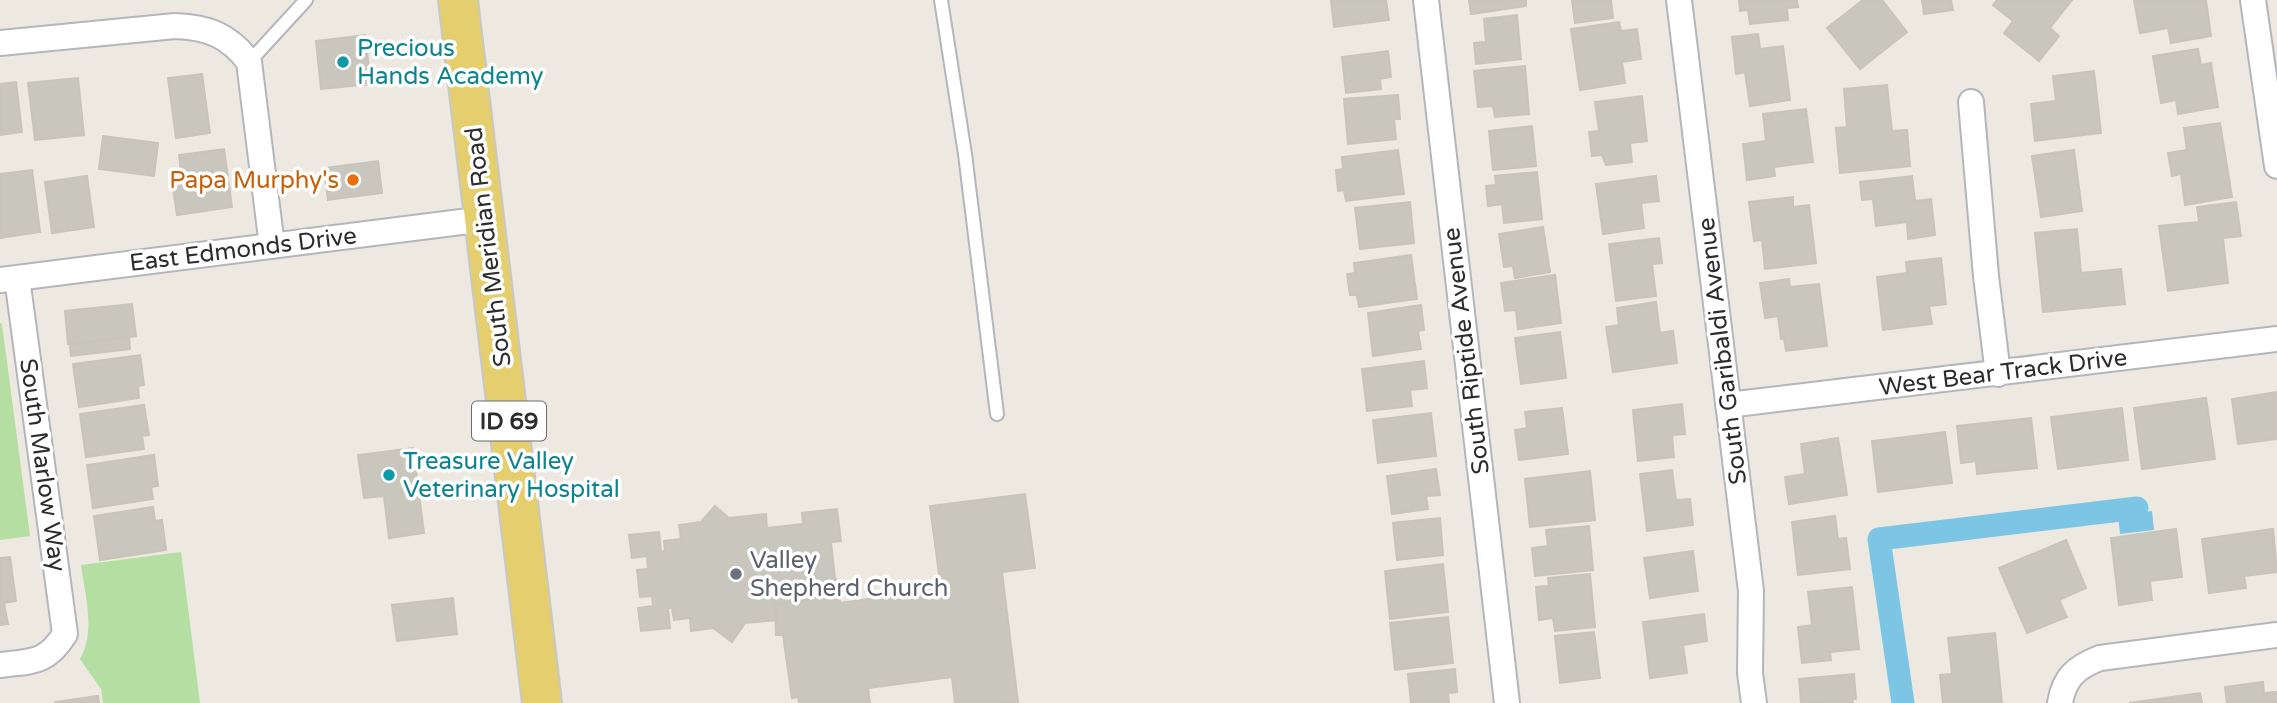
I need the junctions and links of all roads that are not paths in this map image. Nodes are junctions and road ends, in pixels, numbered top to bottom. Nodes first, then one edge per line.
1 (306, 0) edge
2 (458, 0) edge
3 (941, 0) edge
4 (1426, 0) edge
5 (1679, 0) edge
6 (2253, 0) edge
7 (0, 43) edge
8 (249, 62) junction
9 (1970, 102) dead end
10 (2277, 166) edge
11 (485, 219) junction
12 (271, 246) junction
13 (8, 279) edge
14 (2277, 339) edge
15 (1998, 374) junction
16 (1728, 405) junction
17 (997, 414) dead end
18 (2277, 635) edge
19 (0, 665) edge
20 (542, 703) edge
21 (1507, 703) edge
22 (1754, 703) edge
23 (2060, 703) edge

1 - 8 lane
2 - 11 main road, South Meridian Road / ID 69
3 - 17 lane
4 - 21 street, South Riptide Avenue
5 - 16 street, South Garibaldi Avenue
6 - 10 street
7 - 8 street
8 - 12 street
9 - 15 street
11 - 12 street, East Edmonds Drive
11 - 20 main road, South Meridian Road / ID 69
12 - 13 street, East Edmonds Drive
13 - 19 street, South Marlow Way
14 - 15 street, West Bear Track Drive
15 - 16 street, West Bear Track Drive
16 - 22 street, South Garibaldi Avenue
18 - 23 street

